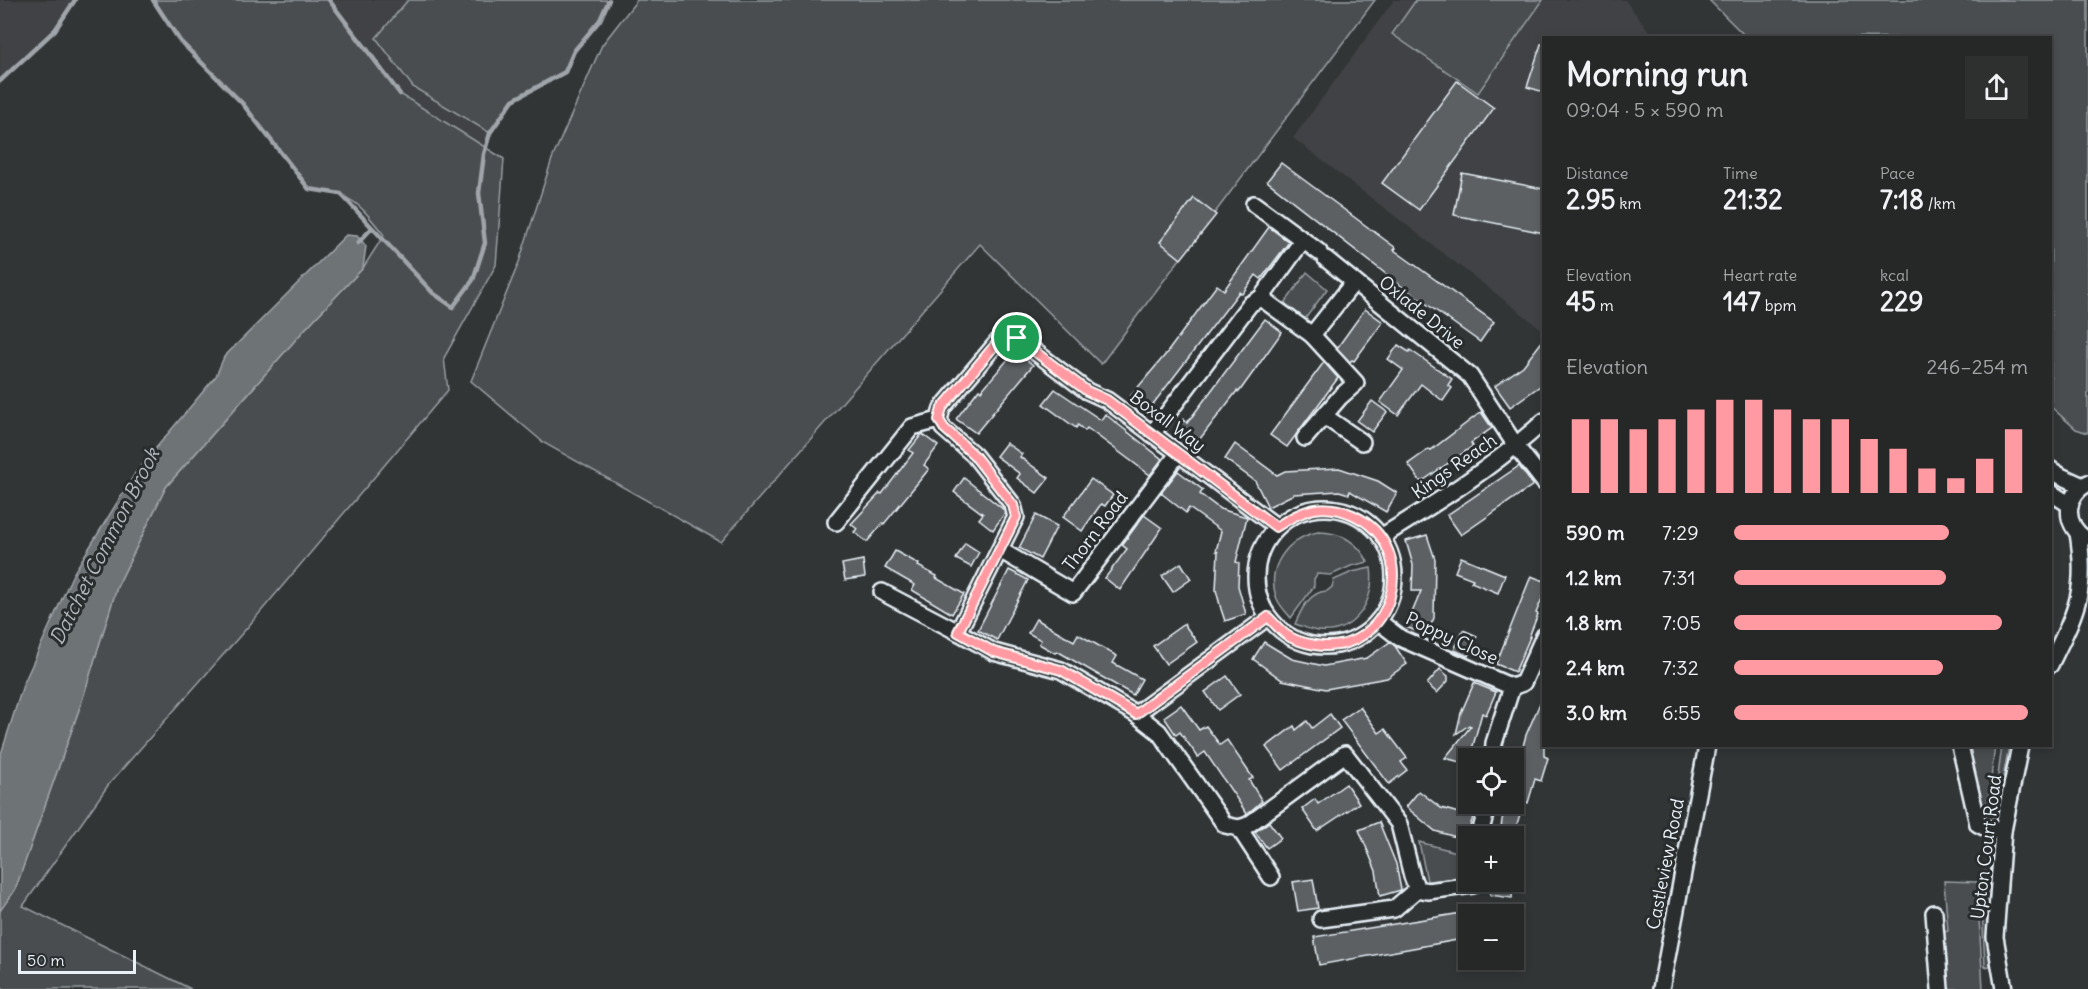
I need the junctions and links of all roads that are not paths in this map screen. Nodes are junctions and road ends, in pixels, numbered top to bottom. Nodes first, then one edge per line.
1 (1254, 204) dead end
2 (1303, 240) junction
3 (1354, 282) junction
4 (1261, 298) junction
5 (1312, 335) junction
6 (1324, 416) junction
7 (939, 420) junction
8 (1542, 423) edge
9 (1152, 434) junction
10 (1305, 438) dead end
11 (1362, 442) dead end
12 (1516, 446) junction
13 (1178, 454) junction
14 (2052, 471) edge
15 (1542, 480) edge
16 (2085, 484) edge
17 (2052, 493) edge
18 (2070, 505) junction
19 (836, 522) dead end
20 (1276, 527) junction
21 (2083, 536) edge
22 (1381, 537) junction
23 (1000, 550) junction
24 (882, 592) dead end
25 (2084, 598) edge
26 (1268, 617) junction
27 (1378, 621) junction
28 (958, 632) junction
29 (1542, 640) edge
30 (2055, 645) edge
31 (1512, 687) junction
32 (1136, 714) junction
33 (1707, 747) edge
34 (1960, 747) edge
35 (2020, 747) edge
36 (1494, 748) edge
37 (1239, 828) junction
38 (2003, 831) junction
39 (1271, 877) dead end
40 (1458, 887) edge
41 (1418, 889) junction
42 (1934, 913) dead end
43 (1321, 919) dead end
44 (1661, 989) edge
45 (1940, 989) edge
46 (2004, 989) edge

1 - 2 street
2 - 3 street
2 - 4 street
3 - 5 street, Oxlade Drive
3 - 12 street, Oxlade Drive
4 - 5 street
4 - 9 street
5 - 6 street
6 - 10 street
6 - 11 street
7 - 9 street, Boxall Way
7 - 19 street
7 - 23 street
8 - 12 street, Kings Reach
9 - 13 street, Boxall Way
12 - 15 street, Oxlade Drive
12 - 22 street, Kings Reach
13 - 20 street, Boxall Way
13 - 23 street, Thorn Road
14 - 16 street
16 - 18 street
17 - 18 street
18 - 21 street
20 - 22 street
20 - 26 street
21 - 25 street
22 - 27 street
23 - 28 street
24 - 28 street
25 - 30 street
26 - 27 street
26 - 32 street
27 - 31 street, Poppy Close
28 - 32 street
29 - 31 street
31 - 36 street
32 - 37 street
33 - 44 street, Castleview Road
34 - 38 street
35 - 38 street, Upton Court Road
37 - 39 street
37 - 41 street
38 - 46 street, Upton Court Road
40 - 41 street
41 - 43 street
42 - 45 street

